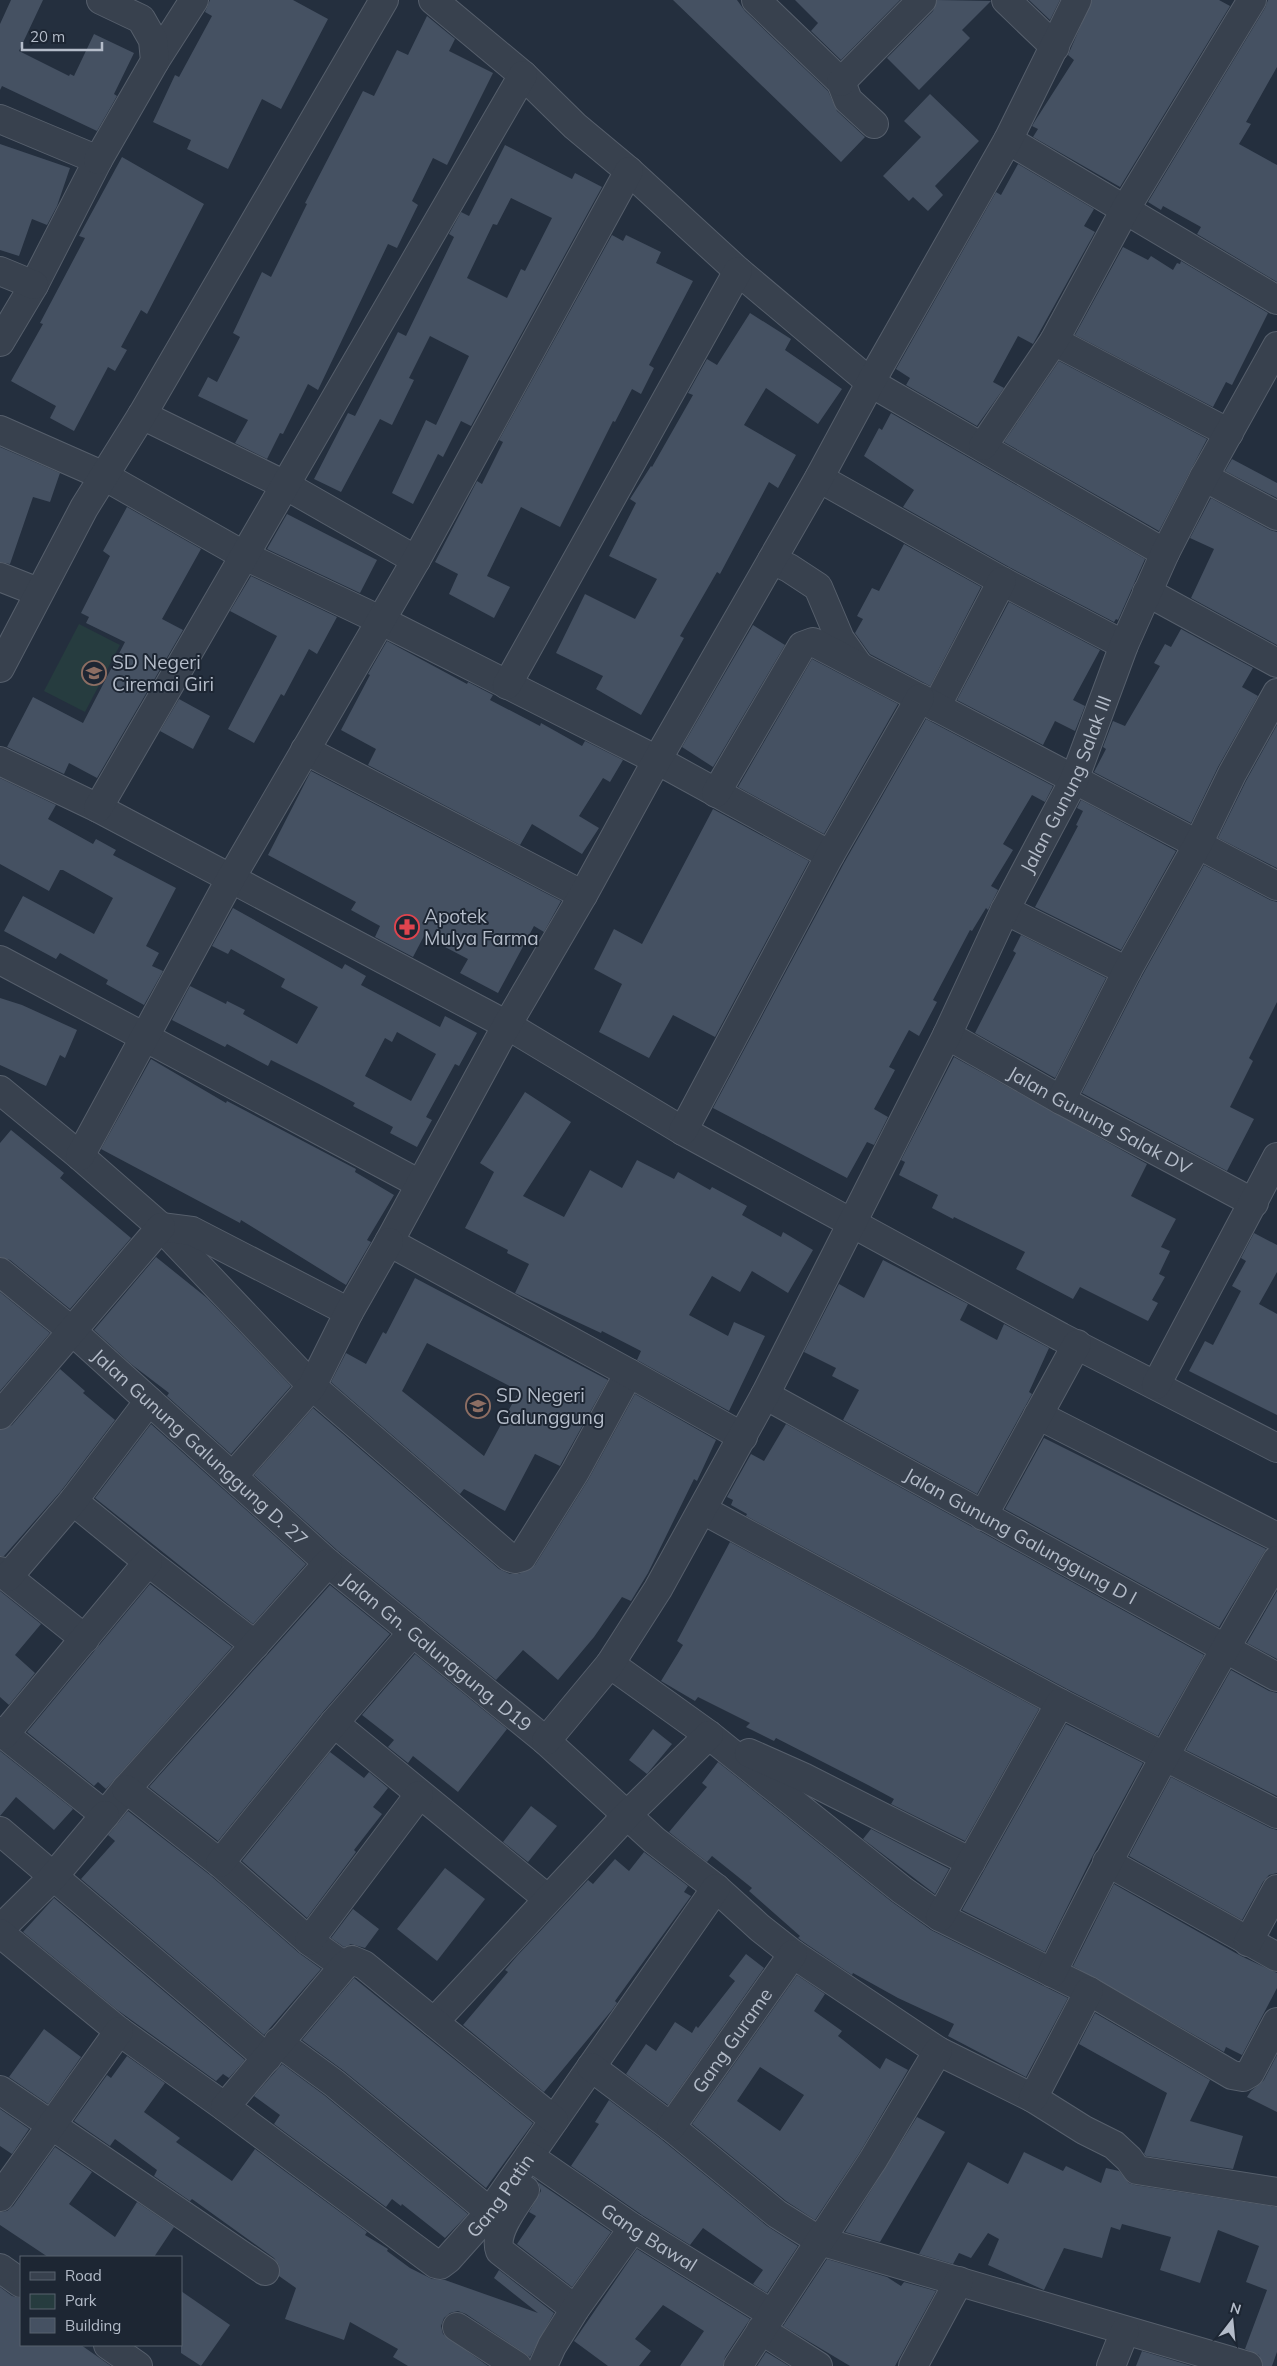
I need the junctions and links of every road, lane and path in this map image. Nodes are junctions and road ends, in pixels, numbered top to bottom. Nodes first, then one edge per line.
1 (101, 0) edge
2 (194, 0) edge
3 (384, 0) edge
4 (433, 0) edge
5 (756, 0) edge
6 (922, 0) edge
7 (1006, 0) edge
8 (1077, 0) edge
9 (1252, 0) edge
10 (1055, 47) junction
11 (155, 61) junction
12 (523, 75) junction
13 (841, 82) junction
14 (0, 119) edge
15 (874, 124) dead end
16 (1008, 140) junction
17 (98, 160) junction
18 (629, 171) junction
19 (1126, 208) junction
20 (738, 271) junction
21 (0, 272) edge
22 (34, 285) junction
23 (1277, 300) edge
24 (1054, 341) junction
25 (0, 342) edge
26 (1277, 346) edge
27 (871, 383) junction
28 (142, 415) junction
29 (0, 430) edge
30 (1229, 433) junction
31 (983, 446) junction
32 (104, 476) junction
33 (1204, 477) junction
34 (819, 478) junction
35 (285, 485) junction
36 (1277, 516) edge
37 (1165, 553) junction
38 (245, 556) junction
39 (416, 560) junction
40 (772, 560) junction
41 (0, 577) edge
42 (1002, 581) junction
43 (38, 592) junction
44 (1147, 592) junction
45 (380, 620) junction
46 (1124, 645) junction
47 (1277, 663) edge
48 (858, 664) junction
49 (0, 668) edge
50 (507, 685) junction
51 (1277, 692) edge
52 (928, 702) junction
53 (305, 750) junction
54 (657, 760) junction
55 (0, 761) edge
56 (1074, 780) junction
57 (716, 793) junction
58 (98, 808) junction
59 (1198, 844) junction
60 (830, 855) junction
61 (231, 878) junction
62 (1277, 886) edge
63 (583, 895) junction
64 (1004, 910) junction
65 (0, 960) edge
66 (1128, 971) junction
67 (507, 1025) junction
68 (947, 1035) junction
69 (145, 1038) junction
70 (0, 1090) edge
71 (1061, 1100) junction
72 (684, 1131) junction
73 (80, 1156) junction
74 (1277, 1157) edge
75 (420, 1184) junction
76 (1254, 1203) junction
77 (852, 1222) junction
78 (160, 1227) junction
79 (389, 1242) junction
80 (0, 1272) edge
81 (349, 1312) junction
82 (72, 1331) junction
83 (1077, 1344) junction
84 (629, 1372) junction
85 (1156, 1385) junction
86 (312, 1386) junction
87 (765, 1395) junction
88 (149, 1401) junction
89 (0, 1415) edge
90 (1038, 1415) junction
91 (743, 1437) junction
92 (1277, 1448) edge
93 (233, 1476) junction
94 (73, 1501) junction
95 (703, 1510) junction
96 (983, 1516) junction
97 (1277, 1537) edge
98 (1277, 1560) edge
99 (148, 1562) junction
100 (328, 1563) junction
101 (4, 1574) edge
102 (413, 1632) junction
103 (86, 1639) junction
104 (255, 1645) junction
105 (1224, 1649) junction
106 (610, 1664) junction
107 (1277, 1677) edge
108 (1060, 1703) junction
109 (334, 1723) junction
110 (2, 1733) edge
111 (709, 1735) junction
112 (546, 1741) junction
113 (1163, 1756) junction
114 (126, 1789) junction
115 (419, 1795) junction
116 (1277, 1814) edge
117 (105, 1816) junction
118 (626, 1816) junction
119 (0, 1831) edge
120 (971, 1862) junction
121 (1107, 1862) junction
122 (220, 1864) junction
123 (53, 1877) junction
124 (716, 1888) junction
125 (1277, 1889) edge
126 (548, 1899) junction
127 (940, 1916) junction
128 (0, 1929) edge
129 (0, 1933) edge
130 (309, 1941) junction
131 (1248, 1942) junction
132 (793, 1954) junction
133 (1277, 1957) edge
134 (344, 1966) junction
135 (1052, 1973) junction
136 (1089, 1991) junction
137 (434, 2022) junction
138 (1277, 2022) edge
139 (119, 2031) junction
140 (273, 2050) junction
141 (938, 2051) junction
142 (591, 2067) junction
143 (0, 2090) edge
144 (1033, 2098) junction
145 (226, 2107) junction
146 (554, 2120) junction
147 (52, 2126) junction
148 (671, 2127) junction
149 (535, 2160) junction
150 (1277, 2192) edge
151 (0, 2197) edge
152 (490, 2212) junction
153 (633, 2228) junction
154 (820, 2241) junction
155 (0, 2268) edge
156 (265, 2271) dead end
157 (959, 2281) junction
158 (20, 2282) edge
159 (575, 2309) junction
160 (766, 2322) junction
161 (457, 2327) dead end
162 (1125, 2331) junction
163 (109, 2346) edge
164 (138, 2366) edge
165 (517, 2366) edge
166 (543, 2366) edge
167 (738, 2366) edge
168 (818, 2366) edge
169 (913, 2366) edge
170 (1111, 2366) edge
171 (1248, 2366) edge

1 - 11 street
2 - 11 street
3 - 28 street
4 - 12 street
5 - 13 street
6 - 13 street
7 - 10 street
8 - 10 street
9 - 19 street
10 - 16 street
11 - 17 street
12 - 18 street
12 - 35 street
13 - 15 street
14 - 17 street
16 - 19 street
16 - 27 street
17 - 22 street
18 - 20 street
18 - 39 street
19 - 23 street
19 - 24 street
20 - 27 street
20 - 50 street
21 - 22 street
22 - 25 street
24 - 30 street
24 - 31 street
26 - 30 street, Jalan Gunung Salak III
27 - 31 street
27 - 34 street
28 - 32 street
28 - 35 street
29 - 32 street
30 - 33 street, Jalan Gunung Salak III
31 - 37 street
32 - 38 street
32 - 43 street
33 - 36 street
33 - 37 street, Jalan Gunung Salak III
34 - 40 street
34 - 42 street
35 - 38 street
35 - 39 street
37 - 44 street, Jalan Gunung Salak III
38 - 45 street
38 - 58 street
39 - 45 street
40 - 48 street
40 - 54 street
41 - 43 street
42 - 46 street
42 - 52 street
43 - 49 street
44 - 46 street, Jalan Gunung Salak III
44 - 47 street
45 - 50 street
45 - 53 street
46 - 56 street, Jalan Gunung Salak III
48 - 52 street
48 - 57 street
50 - 54 street
51 - 59 street
52 - 56 street
52 - 60 street
53 - 61 street
53 - 63 street
54 - 57 street
54 - 63 street
55 - 58 street
56 - 59 street
56 - 64 street, Jalan Gunung Salak III
57 - 60 street
58 - 61 street
59 - 62 street
59 - 66 street
60 - 72 street
61 - 67 street
61 - 69 street
63 - 67 street
64 - 66 street
64 - 68 street, Jalan Gunung Salak III
65 - 69 street
66 - 71 street
67 - 72 street
67 - 75 street
68 - 71 street, Jalan Gunung Salak DV
68 - 77 street, Jalan Gunung Salak III
69 - 73 street
69 - 75 street
70 - 73 street
71 - 76 street, Jalan Gunung Salak DV
72 - 77 street
73 - 78 street
74 - 76 street
75 - 79 street
76 - 85 street
77 - 83 street
77 - 87 street, Jalan Gunung Salak III
78 - 81 street
78 - 82 street
78 - 86 street
79 - 81 street
79 - 84 street
80 - 82 street, Jalan Gunung Galunggung D. 27
81 - 86 street
82 - 88 street, Jalan Gunung Galunggung D. 27
82 - 89 street
83 - 85 street
83 - 90 street
84 - 86 street
84 - 91 street
85 - 92 street
86 - 93 street
87 - 91 street, Jalan Gunung Salak III
87 - 96 street, Jalan Gunung Galunggung D I
88 - 93 street, Jalan Gunung Galunggung D. 27
88 - 94 street
90 - 96 street
90 - 97 street
91 - 95 street, Jalan Gunung Salak III
93 - 100 street, Jalan Gunung Galunggung D. 27
94 - 99 street
94 - 101 street
95 - 106 street, Jalan Gunung Salak III
95 - 108 street
96 - 105 street, Jalan Gunung Galunggung D I
98 - 105 street
99 - 103 street
99 - 104 street
100 - 102 street, Jalan Gn. Galunggung. D19
100 - 104 street
101 - 103 street
102 - 109 street
102 - 112 street, Jalan Gn. Galunggung. D19
103 - 110 street
104 - 114 street
105 - 107 street, Jalan Gunung Galunggung D I
105 - 113 street
106 - 111 street
106 - 112 street, Jalan Gunung Salak III
108 - 113 street
108 - 120 street
109 - 115 street
109 - 122 street
110 - 117 street
111 - 118 street
111 - 120 street
111 - 127 street
112 - 118 street, Jalan Gn. Galunggung. D19
113 - 116 street
113 - 121 street
114 - 117 street
114 - 122 street
115 - 126 street
115 - 130 street
117 - 123 street
118 - 124 street, Jalan Gn. Galunggung. D19
118 - 126 street
119 - 123 street
120 - 127 street
121 - 131 street
121 - 135 street
122 - 130 street
123 - 128 street
123 - 140 street
124 - 132 street, Jalan Gn. Galunggung. D19
124 - 142 street, Gang Patin
125 - 131 street
126 - 137 street
127 - 135 street
129 - 139 street
130 - 134 street
131 - 133 street
132 - 141 street, Jalan Gn. Galunggung. D19
132 - 148 street, Gang Gurame
134 - 137 street
134 - 140 street
135 - 136 street
136 - 138 street
136 - 144 street
137 - 146 street
139 - 145 street
139 - 147 street
140 - 145 street
140 - 152 street
141 - 144 street, Jalan Gn. Galunggung. D19
141 - 154 street
142 - 146 street, Gang Patin
142 - 148 street
143 - 147 street
144 - 150 street, Jalan Gn. Galunggung. D19
145 - 152 street, Gang Patin
146 - 149 street, Gang Patin
147 - 151 street
147 - 156 street
148 - 154 street
149 - 152 street, Gang Patin
149 - 153 street, Gang Bawal
149 - 159 street
153 - 159 street
153 - 160 street, Gang Bawal
154 - 157 street
154 - 160 street
155 - 158 street
157 - 162 street
157 - 169 street
159 - 166 street
160 - 167 street
160 - 168 street, Gang Bawal
161 - 165 street
162 - 170 street
162 - 171 street
163 - 164 street

